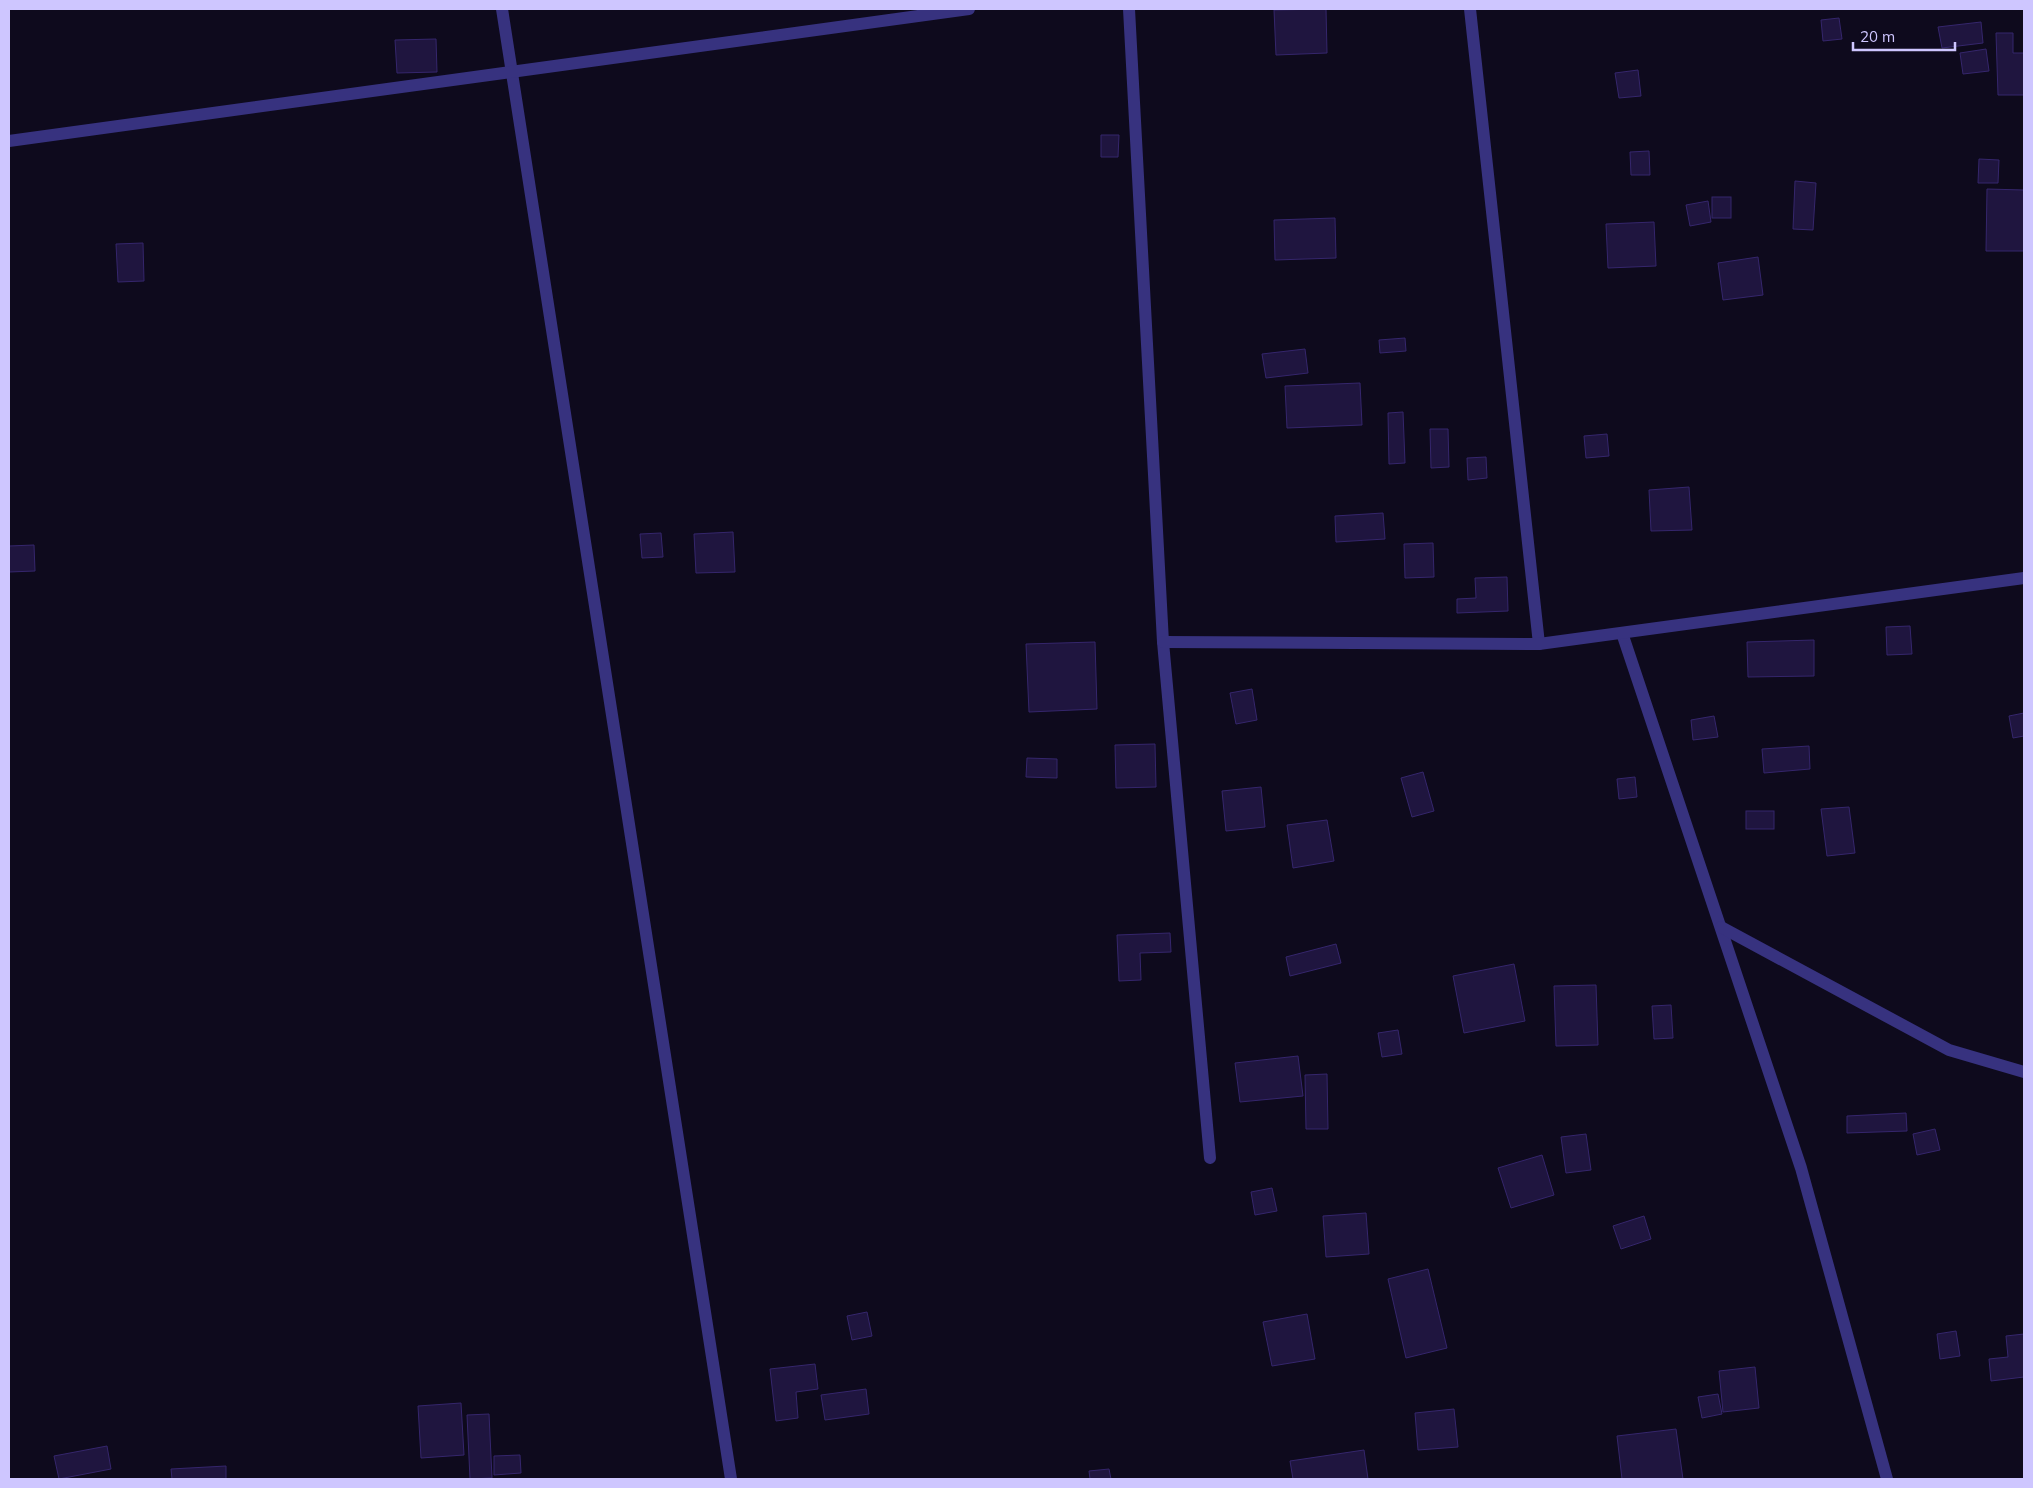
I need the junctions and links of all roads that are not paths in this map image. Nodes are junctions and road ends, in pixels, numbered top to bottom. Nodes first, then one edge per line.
1 (502, 9) edge
2 (970, 9) edge
3 (1129, 9) edge
4 (1470, 9) edge
5 (511, 72) junction
6 (9, 141) edge
7 (2024, 578) edge
8 (1622, 633) junction
9 (1163, 642) junction
10 (1539, 644) junction
11 (1721, 927) junction
12 (2024, 1072) edge
13 (1210, 1158) dead end
14 (731, 1479) edge
15 (1887, 1479) edge

1 - 5 street
2 - 5 street
3 - 9 street
4 - 10 street
5 - 6 street
5 - 14 street
7 - 8 street
8 - 10 street
8 - 11 street
9 - 10 street
9 - 13 street
11 - 12 street
11 - 15 street

